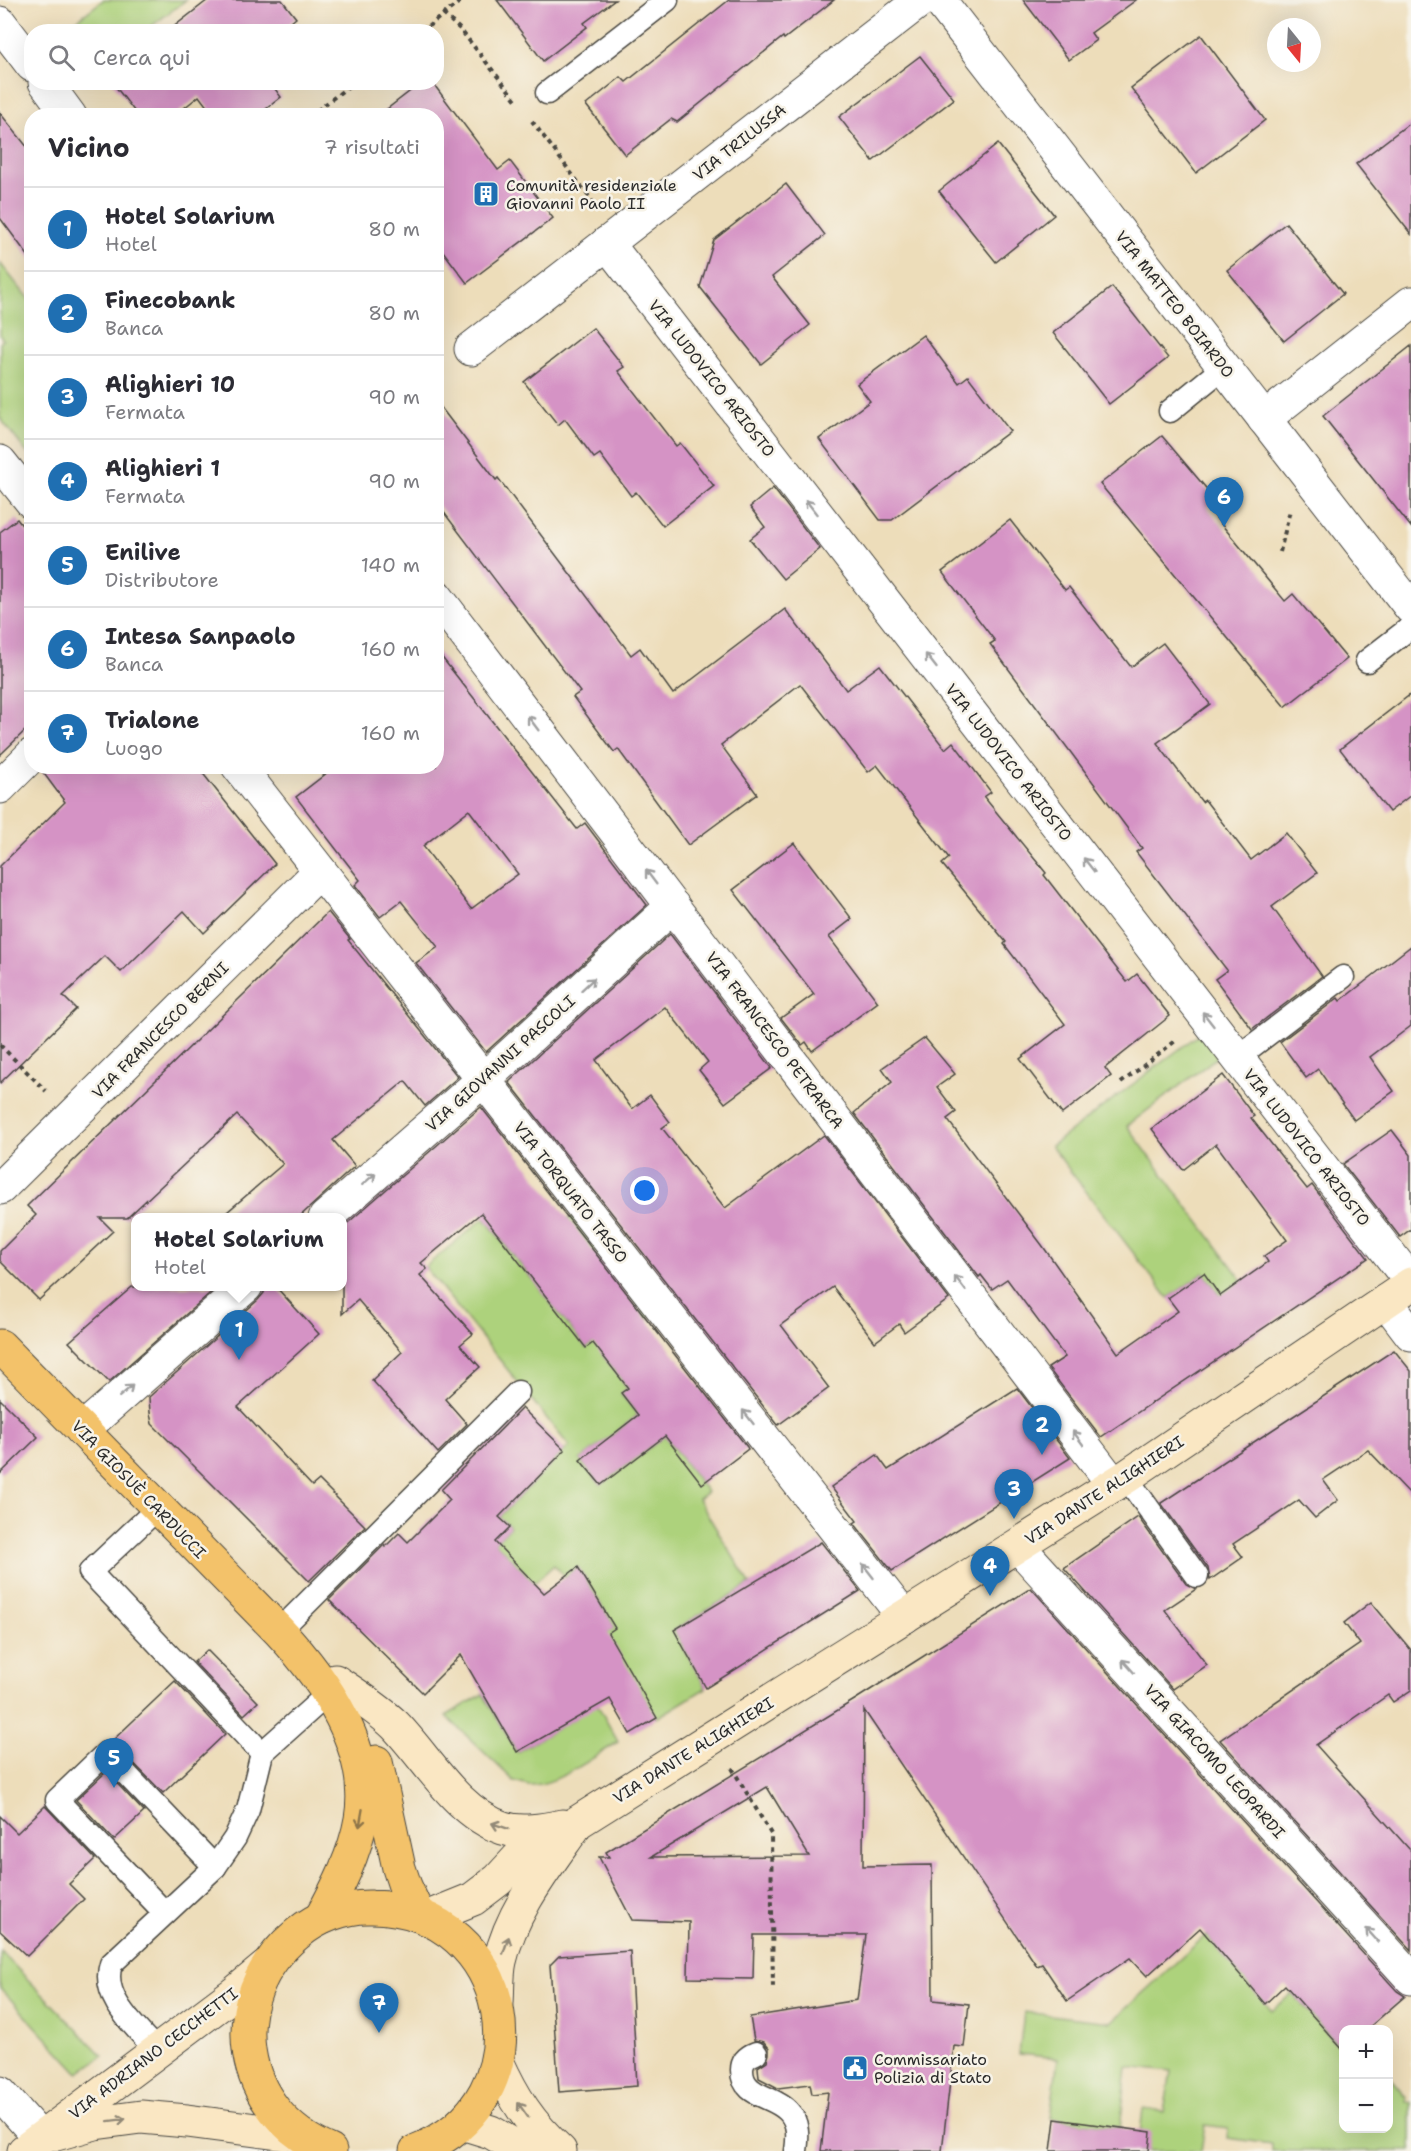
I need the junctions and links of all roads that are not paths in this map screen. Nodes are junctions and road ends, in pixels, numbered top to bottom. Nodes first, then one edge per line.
1 (667, 0) edge
2 (921, 0) edge
3 (939, 0) edge
4 (0, 23) edge
5 (24, 54) edge
6 (51, 90) edge
7 (547, 93) dead end
8 (64, 108) edge
9 (607, 243) junction
10 (1411, 303) edge
11 (471, 349) dead end
12 (1224, 367) junction
13 (1170, 411) dead end
14 (1264, 419) junction
15 (0, 462) edge
16 (24, 492) edge
17 (444, 606) edge
18 (1411, 608) edge
19 (1411, 627) edge
20 (1367, 661) dead end
21 (24, 763) edge
22 (244, 774) edge
23 (0, 787) edge
24 (320, 871) junction
25 (673, 906) junction
26 (1343, 977) dead end
27 (1238, 1057) junction
28 (483, 1080) junction
29 (0, 1188) edge
30 (331, 1213) edge
31 (1403, 1289) edge
32 (241, 1291) edge
33 (1411, 1334) edge
34 (0, 1346) edge
35 (518, 1392) dead end
36 (82, 1430) junction
37 (1120, 1481) junction
38 (158, 1508) junction
39 (1018, 1546) junction
40 (1197, 1576) dead end
41 (904, 1617) junction
42 (288, 1641) junction
43 (332, 1687) junction
44 (262, 1754) junction
45 (578, 1822) junction
46 (214, 1867) junction
47 (165, 1913) junction
48 (422, 1916) junction
49 (321, 1918) junction
50 (266, 1967) junction
51 (1411, 1978) edge
52 (497, 2003) junction
53 (157, 2051) junction
54 (756, 2053) dead end
55 (497, 2061) junction
56 (0, 2093) edge
57 (456, 2135) edge
58 (302, 2136) junction
59 (32, 2145) edge
60 (330, 2151) edge
61 (416, 2151) edge
62 (523, 2151) edge
63 (560, 2151) edge
64 (796, 2151) edge

1 - 7 lane
2 - 9 street, VIA TRILUSSA
3 - 12 street, VIA MATTEO BOIARDO
4 - 5 street
6 - 8 street
9 - 11 street, VIA TRILUSSA
27 -> 9 street, VIA LUDOVICO ARIOSTO
10 - 14 street
12 - 13 lane
12 - 14 street, VIA MATTEO BOIARDO
14 - 18 street, VIA MATTEO BOIARDO
15 - 16 street
25 -> 17 street, VIA FRANCESCO PETRARCA
19 - 20 lane
21 - 23 street
22 - 24 street, VIA TORQUATO TASSO
24 - 28 street, VIA TORQUATO TASSO
24 - 29 street, VIA FRANCESCO BERNI
28 -> 25 street, VIA GIOVANNI PASCOLI
37 -> 25 street, VIA FRANCESCO PETRARCA
26 - 27 lane
27 - 31 street, VIA LUDOVICO ARIOSTO
30 -> 28 street, VIA GIOVANNI PASCOLI
41 -> 28 street, VIA TORQUATO TASSO
31 - 33 street, VIA LUDOVICO ARIOSTO
31 - 37 main road, VIA DANTE ALIGHIERI
36 -> 32 street
34 - 36 main road, VIA GIOSUÈ CARDUCCI
35 - 42 lane
36 - 38 main road, VIA GIOSUÈ CARDUCCI
37 - 39 main road, VIA DANTE ALIGHIERI
37 - 40 lane
38 - 42 main road, VIA GIOSUÈ CARDUCCI
38 - 44 lane
39 - 41 main road, VIA DANTE ALIGHIERI
51 -> 39 street, VIA GIACOMO LEOPARDI
41 - 45 main road, VIA DANTE ALIGHIERI
42 - 43 main road, VIA GIOSUÈ CARDUCCI
43 - 44 lane
45 -> 43 main road, VIA GIOSUÈ CARDUCCI
43 - 48 main road, VIA GIOSUÈ CARDUCCI
43 -> 49 main road, VIA GIOSUÈ CARDUCCI
44 - 46 lane
45 - 48 main road, VIA DANTE ALIGHIERI
52 -> 45 main road, VIA DANTE ALIGHIERI
46 - 47 lane
46 - 47 lane
47 - 53 lane
48 - 49 main road
48 - 52 main road
49 - 50 main road
50 - 53 main road, VIA ADRIANO CECCHETTI
50 - 58 main road
52 - 55 main road
53 - 59 main road, VIA ADRIANO CECCHETTI
54 - 64 lane
55 - 57 main road
63 -> 55 main road
56 - 59 street
57 - 61 main road
57 - 62 main road
59 -> 58 main road, VIA ADRIANO CECCHETTI
58 - 60 main road

